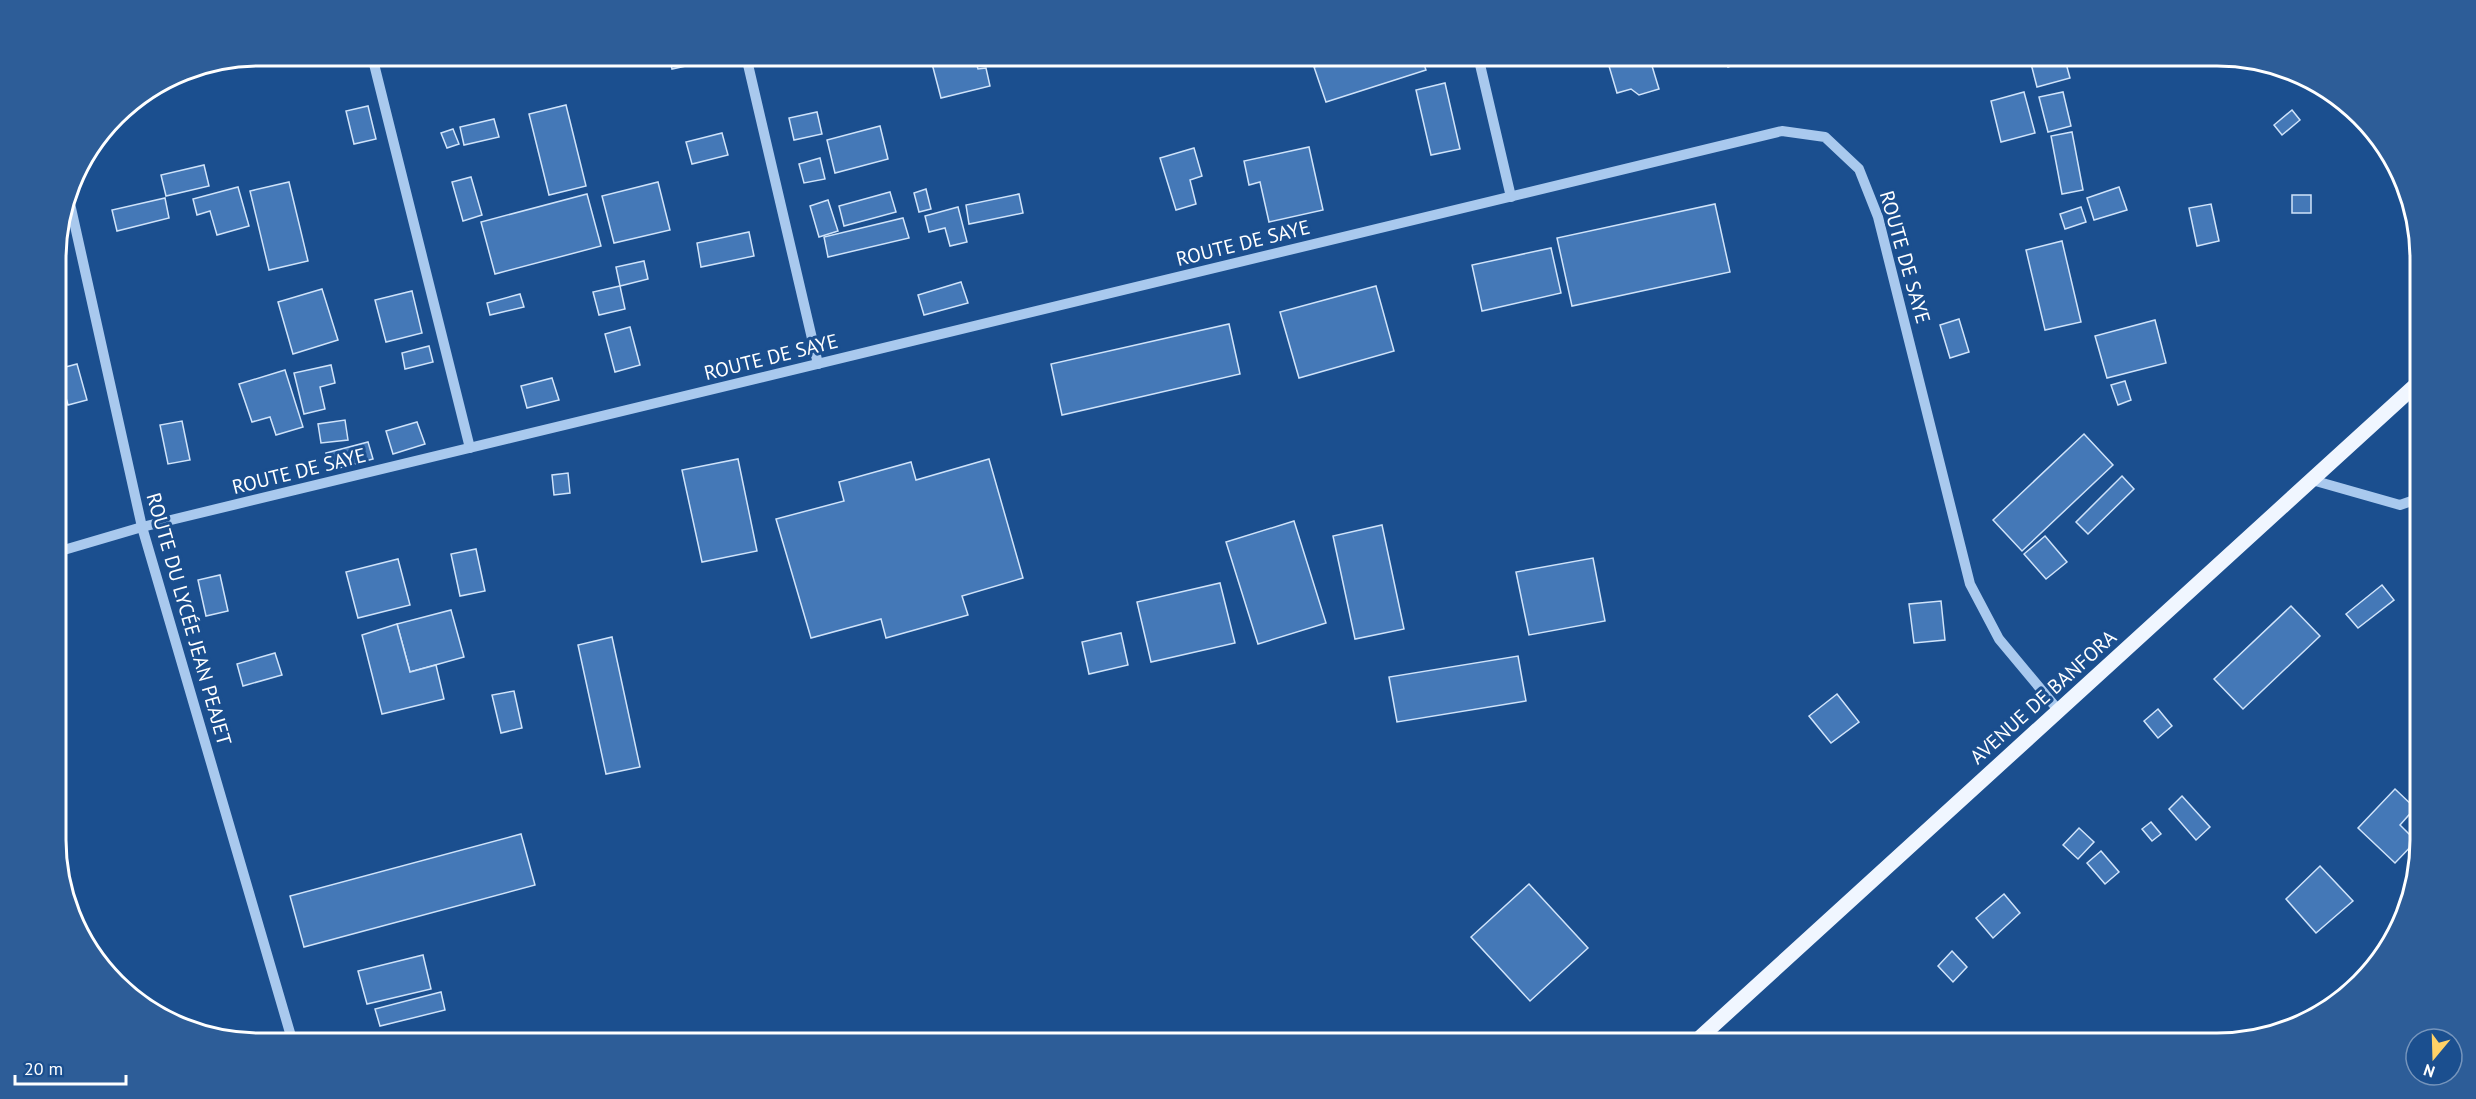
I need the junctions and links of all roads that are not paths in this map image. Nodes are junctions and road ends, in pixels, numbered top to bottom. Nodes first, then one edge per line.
1 (374, 66) edge
2 (749, 66) edge
3 (1480, 66) edge
4 (1511, 197) junction
5 (72, 213) edge
6 (818, 364) junction
7 (2410, 390) edge
8 (470, 448) junction
9 (2312, 480) junction
10 (2410, 502) edge
11 (142, 527) junction
12 (66, 549) edge
13 (2059, 711) junction
14 (290, 1033) edge
15 (1705, 1033) edge

1 - 8 street
2 - 6 street
3 - 4 street
4 - 6 street, ROUTE DE SAYE
4 - 13 street, ROUTE DE SAYE
5 - 11 street, ROUTE DU LYCÉE JEAN PEAJET
6 - 8 street, ROUTE DE SAYE
7 - 9 main road, AVENUE DE BANFORA
8 - 11 street, ROUTE DE SAYE
9 - 10 street
9 - 13 main road, AVENUE DE BANFORA
11 - 12 street, ROUTE DE SAYE
11 - 14 street, ROUTE DU LYCÉE JEAN PEAJET
13 - 15 main road, AVENUE DE BANFORA

